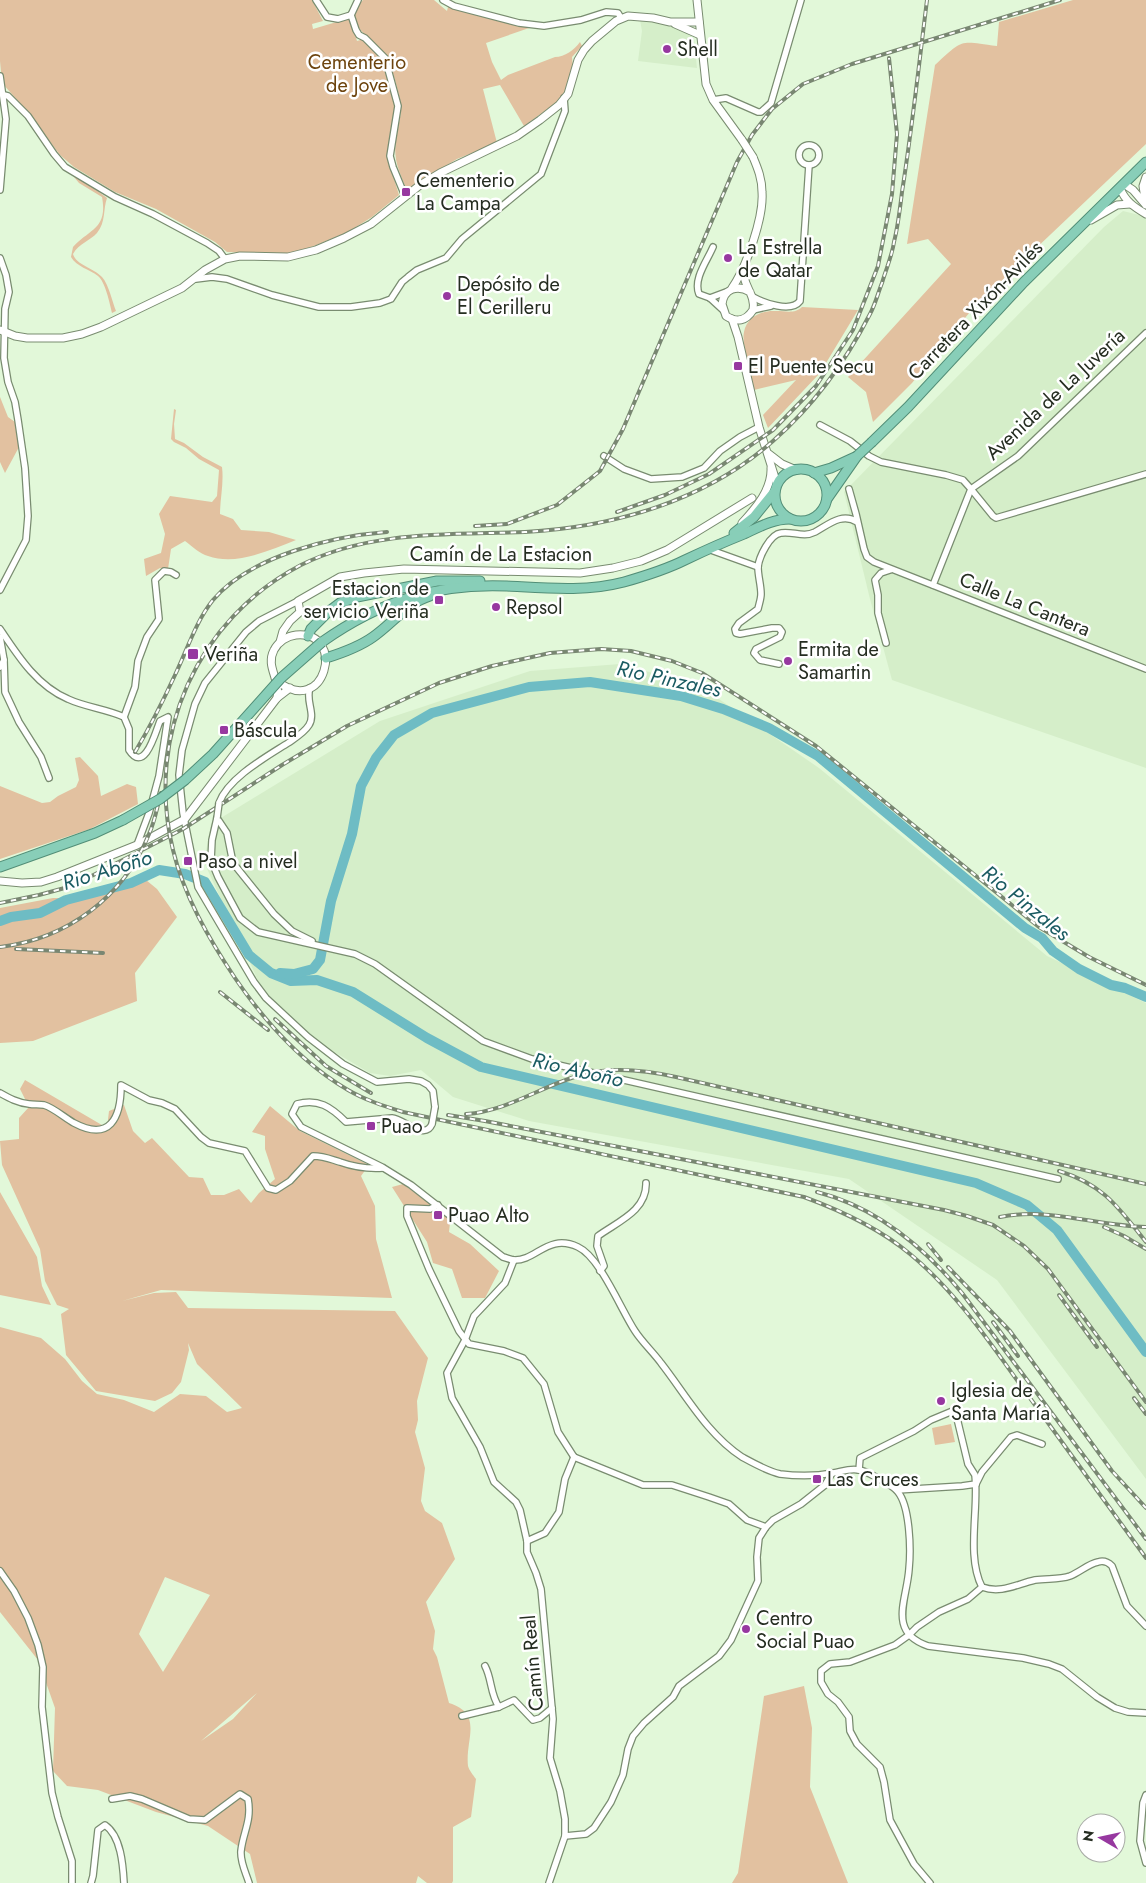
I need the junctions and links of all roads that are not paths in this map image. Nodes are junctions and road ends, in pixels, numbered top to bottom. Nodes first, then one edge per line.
1 (316, 0) edge
2 (358, 0) edge
3 (443, 0) edge
4 (697, 0) edge
5 (801, 0) edge
6 (351, 16) junction
7 (621, 18) junction
8 (670, 22) junction
9 (699, 22) junction
10 (700, 35) junction
11 (0, 76) edge
12 (4, 95) junction
13 (564, 98) junction
14 (713, 100) junction
15 (1146, 162) edge
16 (809, 165) dead end
17 (1146, 177) edge
18 (1122, 186) junction
19 (0, 190) edge
20 (406, 196) junction
21 (1130, 204) junction
22 (1146, 204) edge
23 (1146, 214) edge
24 (1080, 227) junction
25 (713, 247) dead end
26 (0, 258) edge
27 (225, 259) junction
28 (743, 269) junction
29 (196, 278) junction
30 (729, 290) junction
31 (752, 295) junction
32 (710, 298) junction
33 (774, 306) junction
34 (723, 310) junction
35 (754, 310) junction
36 (732, 319) junction
37 (745, 319) junction
38 (2, 331) edge
39 (1146, 332) edge
40 (738, 337) junction
41 (820, 425) dead end
42 (759, 427) junction
43 (604, 456) dead end
44 (856, 456) junction
45 (770, 457) junction
46 (796, 470) junction
47 (814, 473) junction
48 (1146, 474) edge
49 (776, 487) junction
50 (849, 489) dead end
51 (971, 489) junction
52 (752, 498) dead end
53 (827, 498) junction
54 (790, 519) junction
55 (857, 522) junction
56 (730, 535) junction
57 (708, 549) junction
58 (758, 567) junction
59 (892, 570) junction
60 (176, 574) dead end
61 (933, 585) junction
62 (505, 586) junction
63 (526, 587) junction
64 (0, 590) edge
65 (298, 601) junction
66 (286, 626) junction
67 (0, 630) edge
68 (291, 636) junction
69 (308, 636) junction
70 (0, 637) edge
71 (280, 642) junction
72 (886, 643) dead end
73 (326, 658) junction
74 (4, 660) junction
75 (779, 664) dead end
76 (0, 667) edge
77 (1146, 670) edge
78 (276, 680) junction
79 (290, 688) junction
80 (310, 688) junction
81 (302, 690) junction
82 (277, 698) junction
83 (308, 698) junction
84 (124, 717) junction
85 (49, 778) dead end
86 (217, 818) junction
87 (185, 819) junction
88 (137, 845) junction
89 (0, 867) edge
90 (0, 880) edge
91 (318, 944) junction
92 (0, 1093) edge
93 (385, 1168) junction
94 (1058, 1179) dead end
95 (646, 1184) dead end
96 (438, 1205) junction
97 (514, 1260) junction
98 (600, 1271) junction
99 (465, 1340) junction
100 (1042, 1444) dead end
101 (574, 1457) junction
102 (859, 1470) junction
103 (832, 1473) junction
104 (976, 1484) junction
105 (897, 1490) junction
106 (766, 1527) junction
107 (527, 1541) junction
108 (0, 1571) edge
109 (982, 1587) junction
110 (1146, 1626) edge
111 (909, 1635) junction
112 (485, 1666) dead end
113 (499, 1707) junction
114 (552, 1708) junction
115 (1146, 1713) edge
116 (462, 1716) dead end
117 (1146, 1795) edge
118 (112, 1799) dead end
119 (565, 1836) junction
120 (1146, 1863) edge
121 (72, 1883) edge
122 (91, 1883) edge
123 (124, 1883) edge
124 (249, 1883) edge
125 (549, 1883) edge
126 (930, 1883) edge

1 - 6 street
2 - 6 street
3 - 7 street
4 - 9 street
5 - 14 street
6 - 20 street
7 - 8 street
7 - 13 street
8 - 9 street
8 - 10 street
9 - 10 street
10 - 14 street
11 - 12 street
12 - 19 street
12 - 27 street
13 - 20 street
13 - 29 street
14 - 28 street, bridge
15 - 18 highway, Carretera Xixón-Avilés
16 - 33 street
17 - 22 street
18 - 21 street
18 - 22 street
18 - 24 highway, Carretera Xixón-Avilés
20 - 27 street
21 - 23 street
21 - 24 street
24 - 44 highway, Carretera Xixón-Avilés, bridge
25 - 32 street
26 - 38 street
27 - 29 street
28 - 30 street
28 - 31 street
29 - 38 street
30 - 31 street
30 - 32 street
30 - 34 street
31 - 33 street
31 - 35 street
32 - 34 street
33 - 35 street
34 - 36 street
35 - 37 street
36 - 37 street
36 - 40 street
37 - 40 street
38 - 64 street
39 - 51 street, Avenida de La Juvería
40 - 42 street
41 - 51 street
42 - 43 street
42 - 45 street
44 - 47 highway, Carretera Xixón-Avilés
44 - 53 highway, Carretera Xixón-Avilés
45 - 46 street
45 - 49 street
45 - 56 street
46 - 47 highway
46 - 49 highway
47 - 53 highway
48 - 51 street
49 - 54 highway
49 - 56 highway
50 - 55 street, Calle La Cantera
51 - 61 street
52 - 65 street, Camín de La Estacion
53 - 54 highway
54 - 57 highway
55 - 58 street
55 - 59 street, Calle La Cantera
56 - 57 highway
57 - 58 street
57 - 63 highway
58 - 75 street
59 - 61 street, Calle La Cantera
59 - 72 street
60 - 84 street
61 - 77 street, Calle La Cantera
62 - 63 highway
62 - 69 highway
62 - 89 highway, bridge
63 - 73 highway
65 - 66 street
65 - 87 street
66 - 68 street
66 - 71 street
67 - 84 street
68 - 69 street
68 - 71 street
69 - 73 street
70 - 74 street
71 - 78 street
73 - 80 street
74 - 76 street
74 - 85 street
78 - 79 street
78 - 82 street
79 - 81 street
79 - 82 street
80 - 81 street
80 - 83 street
81 - 83 street
82 - 87 street
83 - 86 street, bridge
84 - 88 street
86 - 91 street
86 - 91 street
87 - 88 street
87 - 93 street, bridge
88 - 90 street
91 - 94 street
92 - 93 street
93 - 96 street
95 - 98 street
96 - 97 street
96 - 99 street
97 - 98 street
97 - 99 street, Camín Real
98 - 103 street
99 - 101 street
99 - 107 street, Camín Real
100 - 104 street
101 - 106 street
101 - 107 street
102 - 103 street
102 - 104 street
102 - 105 street
103 - 106 street
104 - 105 street
104 - 109 street
105 - 111 street
106 - 119 street
107 - 114 street, Camín Real
108 - 121 street
109 - 110 street
109 - 111 street
111 - 115 street
111 - 126 street
112 - 113 street
113 - 114 street
113 - 116 street
114 - 119 street, Camín Real
117 - 120 street
118 - 124 street
119 - 125 street, Camín Real
122 - 123 street

